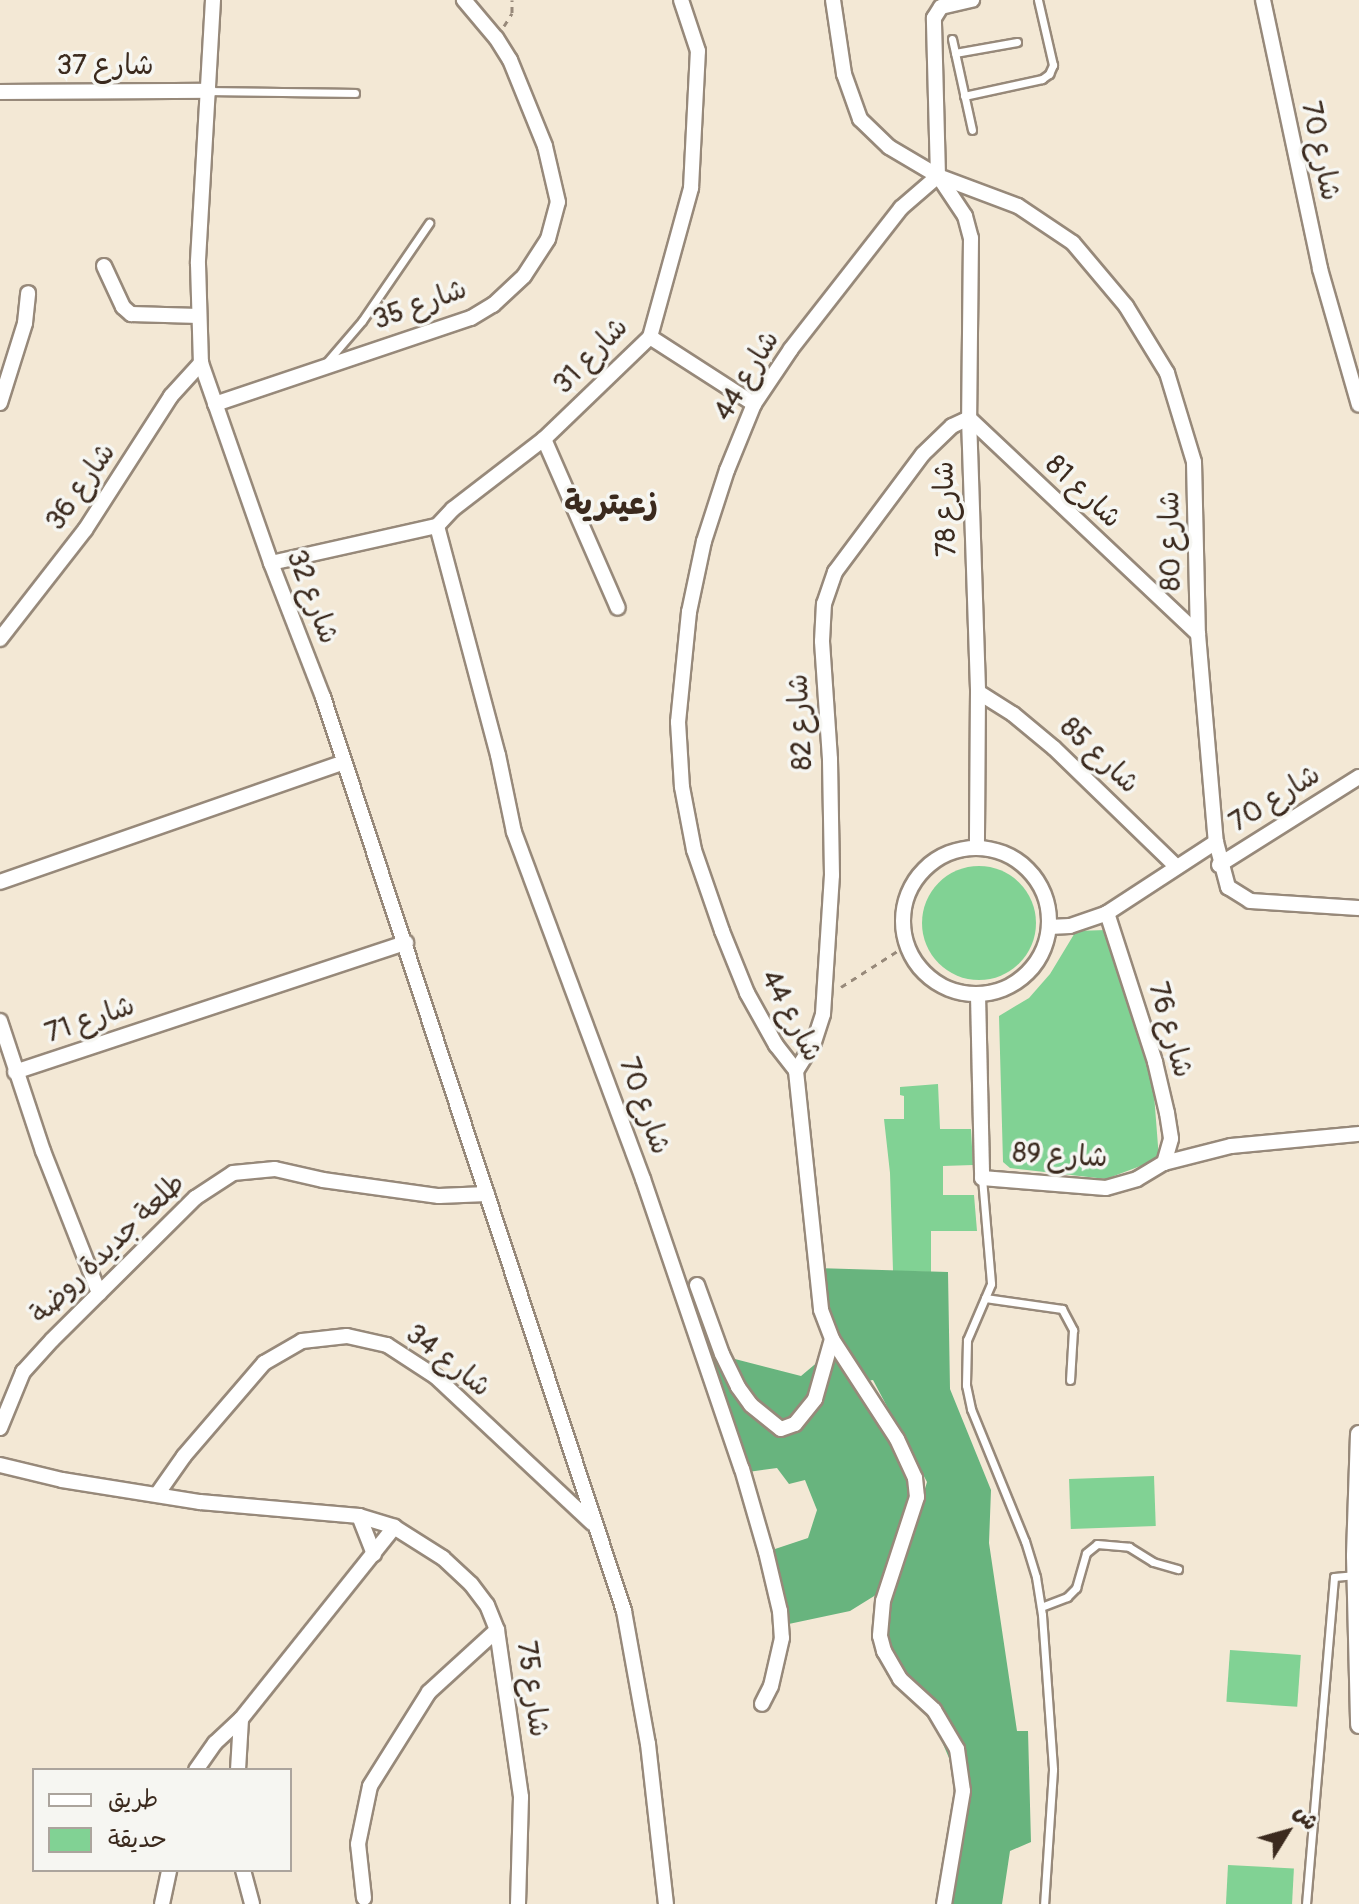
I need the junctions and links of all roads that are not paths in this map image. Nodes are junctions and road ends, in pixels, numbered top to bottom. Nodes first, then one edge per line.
1 (213, 0) edge
2 (464, 0) edge
3 (681, 0) edge
4 (833, 0) edge
5 (972, 0) edge
6 (1038, 0) edge
7 (1263, 0) edge
8 (952, 39) dead end
9 (1017, 42) dead end
10 (955, 53) junction
11 (209, 91) junction
12 (0, 92) edge
13 (355, 93) dead end
14 (964, 96) junction
15 (972, 130) dead end
16 (938, 176) junction
17 (429, 223) dead end
18 (104, 266) dead end
19 (28, 293) dead end
20 (199, 316) junction
21 (650, 337) junction
22 (201, 363) junction
23 (324, 365) junction
24 (0, 403) edge
25 (215, 404) junction
26 (754, 404) junction
27 (1359, 405) edge
28 (969, 418) junction
29 (544, 439) junction
30 (437, 526) junction
31 (271, 563) junction
32 (618, 608) dead end
33 (1198, 634) junction
34 (0, 639) edge
35 (978, 692) junction
36 (342, 763) junction
37 (1359, 777) edge
38 (1216, 842) junction
39 (977, 848) junction
40 (1219, 865) junction
41 (1177, 867) junction
42 (0, 882) edge
43 (1359, 908) edge
44 (1107, 913) junction
45 (1049, 927) junction
46 (406, 943) junction
47 (978, 995) junction
48 (0, 1021) edge
49 (796, 1071) junction
50 (15, 1072) junction
51 (1359, 1134) edge
52 (1164, 1163) junction
53 (982, 1178) junction
54 (487, 1194) junction
55 (697, 1285) dead end
56 (99, 1293) junction
57 (985, 1298) junction
58 (832, 1339) junction
59 (1070, 1380) dead end
60 (0, 1428) edge
61 (1359, 1434) edge
62 (0, 1465) edge
63 (158, 1493) junction
64 (359, 1516) junction
65 (592, 1523) junction
66 (394, 1527) junction
67 (374, 1554) junction
68 (1178, 1569) dead end
69 (1356, 1575) junction
70 (1041, 1607) junction
71 (497, 1630) junction
72 (762, 1704) dead end
73 (241, 1719) junction
74 (1359, 1725) edge
75 (197, 1768) edge
76 (238, 1768) edge
77 (169, 1872) edge
78 (244, 1872) edge
79 (364, 1898) dead end
80 (162, 1904) edge
81 (252, 1904) edge
82 (518, 1904) edge
83 (666, 1904) edge
84 (944, 1904) edge
85 (1044, 1904) edge
86 (1306, 1904) edge

1 - 11 street, شارع 32
2 - 23 street, شارع 35
3 - 21 street, شارع 31
4 - 16 street, شارع 80
5 - 16 street
6 - 14 lane
7 - 27 street, شارع 70
8 - 10 lane
9 - 10 lane
10 - 14 lane
11 - 12 street, شارع 37
11 - 13 lane
11 - 20 street, شارع 32
14 - 15 lane
16 - 26 street, شارع 44
16 - 28 street, شارع 78
16 - 33 street, شارع 80
17 - 23 lane
18 - 20 street
19 - 24 street
20 - 22 street, شارع 32
21 - 26 street
21 - 29 street, شارع 31
22 - 25 street, شارع 32
22 - 34 street, شارع 36
23 - 25 street, شارع 35
25 - 31 street, شارع 32
26 - 49 street, شارع 44
28 - 33 street, شارع 81
28 - 35 street, شارع 78
28 - 49 street, شارع 82
29 - 30 street, شارع 31
29 - 32 street
30 - 31 street
30 - 72 street, شارع 70
31 - 36 street, شارع 32
33 - 38 street, شارع 80
35 - 39 street, شارع 78
35 - 41 street, شارع 85
36 - 42 street
36 - 46 street, شارع 32
37 - 40 street, شارع 70
38 - 40 street, شارع 80
38 - 41 street, شارع 70
39 - 45 street
39 - 47 street
40 - 43 street, شارع 80
41 - 44 street, شارع 70
44 - 45 street, شارع 70
44 - 52 street, شارع 76
45 - 47 street
46 - 50 street, شارع 71
46 - 54 street, شارع 32
47 - 53 street, شارع 89
48 - 50 street
49 - 58 street, شارع 44
50 - 56 street
51 - 52 street, شارع 89
52 - 53 street, شارع 89
53 - 57 lane
54 - 56 street, طلعة جديدة روضة
54 - 65 street, شارع 34
55 - 58 street
56 - 60 street, طلعة جديدة روضة
57 - 59 lane
57 - 70 lane
58 - 84 street, شارع 44
61 - 69 street
62 - 63 street, شارع 75
63 - 64 street, شارع 75
63 - 65 street, شارع 34
64 - 66 street, شارع 75
64 - 67 street
65 - 83 street, شارع 34
66 - 67 street
66 - 71 street, شارع 75
67 - 73 street
68 - 70 lane
69 - 74 street
69 - 86 lane
70 - 85 lane
71 - 79 street
71 - 82 street, شارع 75
73 - 75 street
73 - 76 street
77 - 80 street
78 - 81 street

